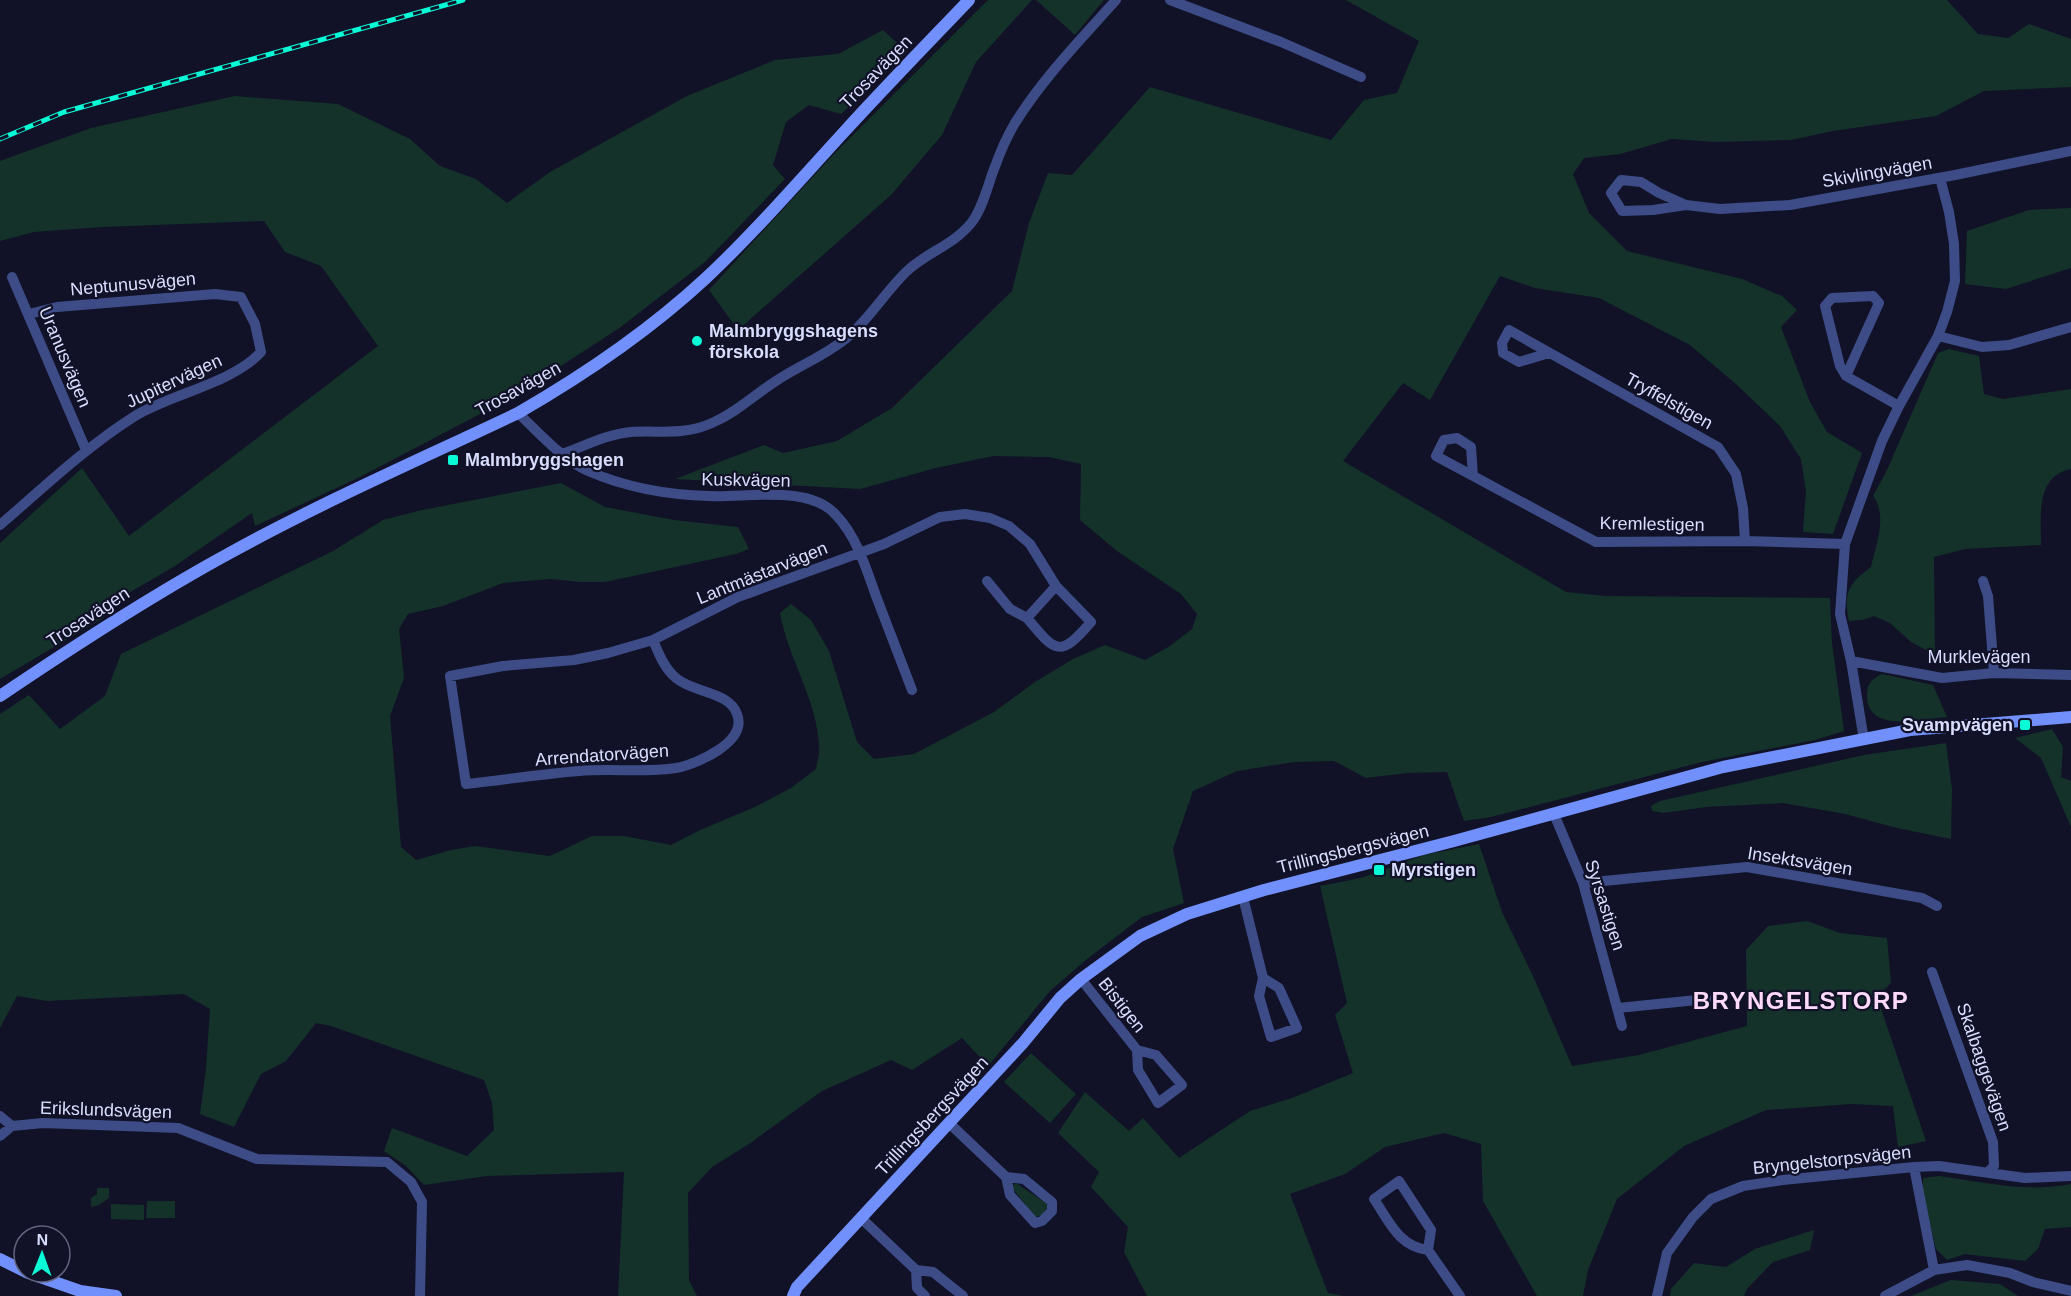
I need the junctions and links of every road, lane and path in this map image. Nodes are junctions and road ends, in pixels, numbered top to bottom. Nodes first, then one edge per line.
1 (969, 0) edge
2 (1116, 0) edge
3 (1170, 0) edge
4 (1361, 76) dead end
5 (2071, 151) edge
6 (1940, 178) junction
7 (1686, 205) junction
8 (12, 278) dead end
9 (241, 297) joint
10 (29, 314) junction
11 (2071, 327) edge
12 (1938, 336) junction
13 (1549, 352) dead end
14 (1846, 376) junction
15 (1899, 406) junction
16 (518, 413) junction
17 (86, 450) junction
18 (562, 454) junction
19 (1473, 476) dead end
20 (0, 525) edge
21 (1745, 541) junction
22 (1845, 544) junction
23 (860, 552) junction
24 (987, 580) dead end
25 (1983, 581) dead end
26 (1056, 586) junction
27 (1027, 618) junction
28 (653, 640) junction
29 (1851, 661) junction
30 (1994, 673) junction
31 (2071, 675) edge
32 (450, 676) joint
33 (912, 690) dead end
34 (0, 696) edge
35 (2071, 717) edge
36 (1864, 740) junction
37 (1554, 814) junction
38 (1583, 883) junction
39 (1243, 897) junction
40 (1937, 906) dead end
41 (1932, 972) dead end
42 (1263, 978) junction
43 (1081, 979) junction
44 (1707, 999) dead end
45 (1618, 1008) junction
46 (1622, 1026) dead end
47 (1137, 1050) junction
48 (0, 1116) edge
49 (949, 1123) junction
50 (12, 1126) junction
51 (0, 1136) edge
52 (1914, 1167) junction
53 (1987, 1173) junction
54 (2071, 1176) edge
55 (1006, 1177) junction
56 (862, 1219) junction
57 (1428, 1250) junction
58 (1934, 1269) junction
59 (916, 1270) junction
60 (56, 1284) edge
61 (2071, 1291) edge
62 (79, 1293) edge
63 (116, 1296) edge
64 (420, 1296) edge
65 (793, 1296) edge
66 (925, 1296) edge
67 (963, 1296) edge
68 (1460, 1296) edge
69 (1658, 1296) edge
70 (1886, 1296) edge

1 - 16 street, Trosavägen
2 - 18 street
3 - 4 street
5 - 6 street, Skivlingvägen
6 - 7 street, Skivlingvägen
6 - 12 street
7 - 7 street, Skivlingvägen
8 - 10 street, Uranusvägen
9 - 10 street, Neptunusvägen
9 - 17 street, Jupitervägen
10 - 17 street, Uranusvägen
11 - 12 street
12 - 15 street
13 - 21 street, Tryffelstigen
14 - 14 street
14 - 15 street
15 - 22 street
16 - 18 street, Kuskvägen
16 - 34 street, Trosavägen
17 - 20 street, Jupitervägen
18 - 23 street, Kuskvägen
19 - 21 street, Kremlestigen
21 - 22 street, Kremlestigen
22 - 29 street
23 - 26 street, Lantmästarvägen
23 - 28 street, Lantmästarvägen
23 - 33 street, Kuskvägen
24 - 27 street, Lantmästarvägen
25 - 30 street
26 - 27 street
26 - 27 street, Lantmästarvägen
28 - 32 street, Lantmästarvägen
28 - 32 street, Arrendatorvägen
29 - 30 street, Murklevägen
29 - 36 street
30 - 31 street, Murklevägen
35 - 36 street, Trillingsbergsvägen
36 - 37 street, Trillingsbergsvägen
37 - 38 street, Syrsastigen
37 - 39 street, Trillingsbergsvägen
38 - 40 street, Insektsvägen
38 - 45 street, Syrsastigen
39 - 42 street
39 - 43 street, Trillingsbergsvägen
41 - 53 street, Skalbaggevägen
42 - 42 street
43 - 47 street, Bistigen
43 - 49 street, Trillingsbergsvägen
44 - 45 street
45 - 46 street, Syrsastigen
47 - 47 street, Bistigen
48 - 50 street
49 - 55 street
49 - 56 street, Trillingsbergsvägen
50 - 51 street
50 - 64 street, Erikslundsvägen
52 - 53 street, Bryngelstorpsvägen
52 - 58 street
52 - 69 street, Bryngelstorpsvägen
53 - 54 street, Bryngelstorpsvägen
55 - 55 street
56 - 59 street
56 - 65 street, Trillingsbergsvägen
57 - 57 street
57 - 68 street
58 - 61 street
58 - 70 street
59 - 66 street
59 - 67 street
60 - 62 street
62 - 63 street

